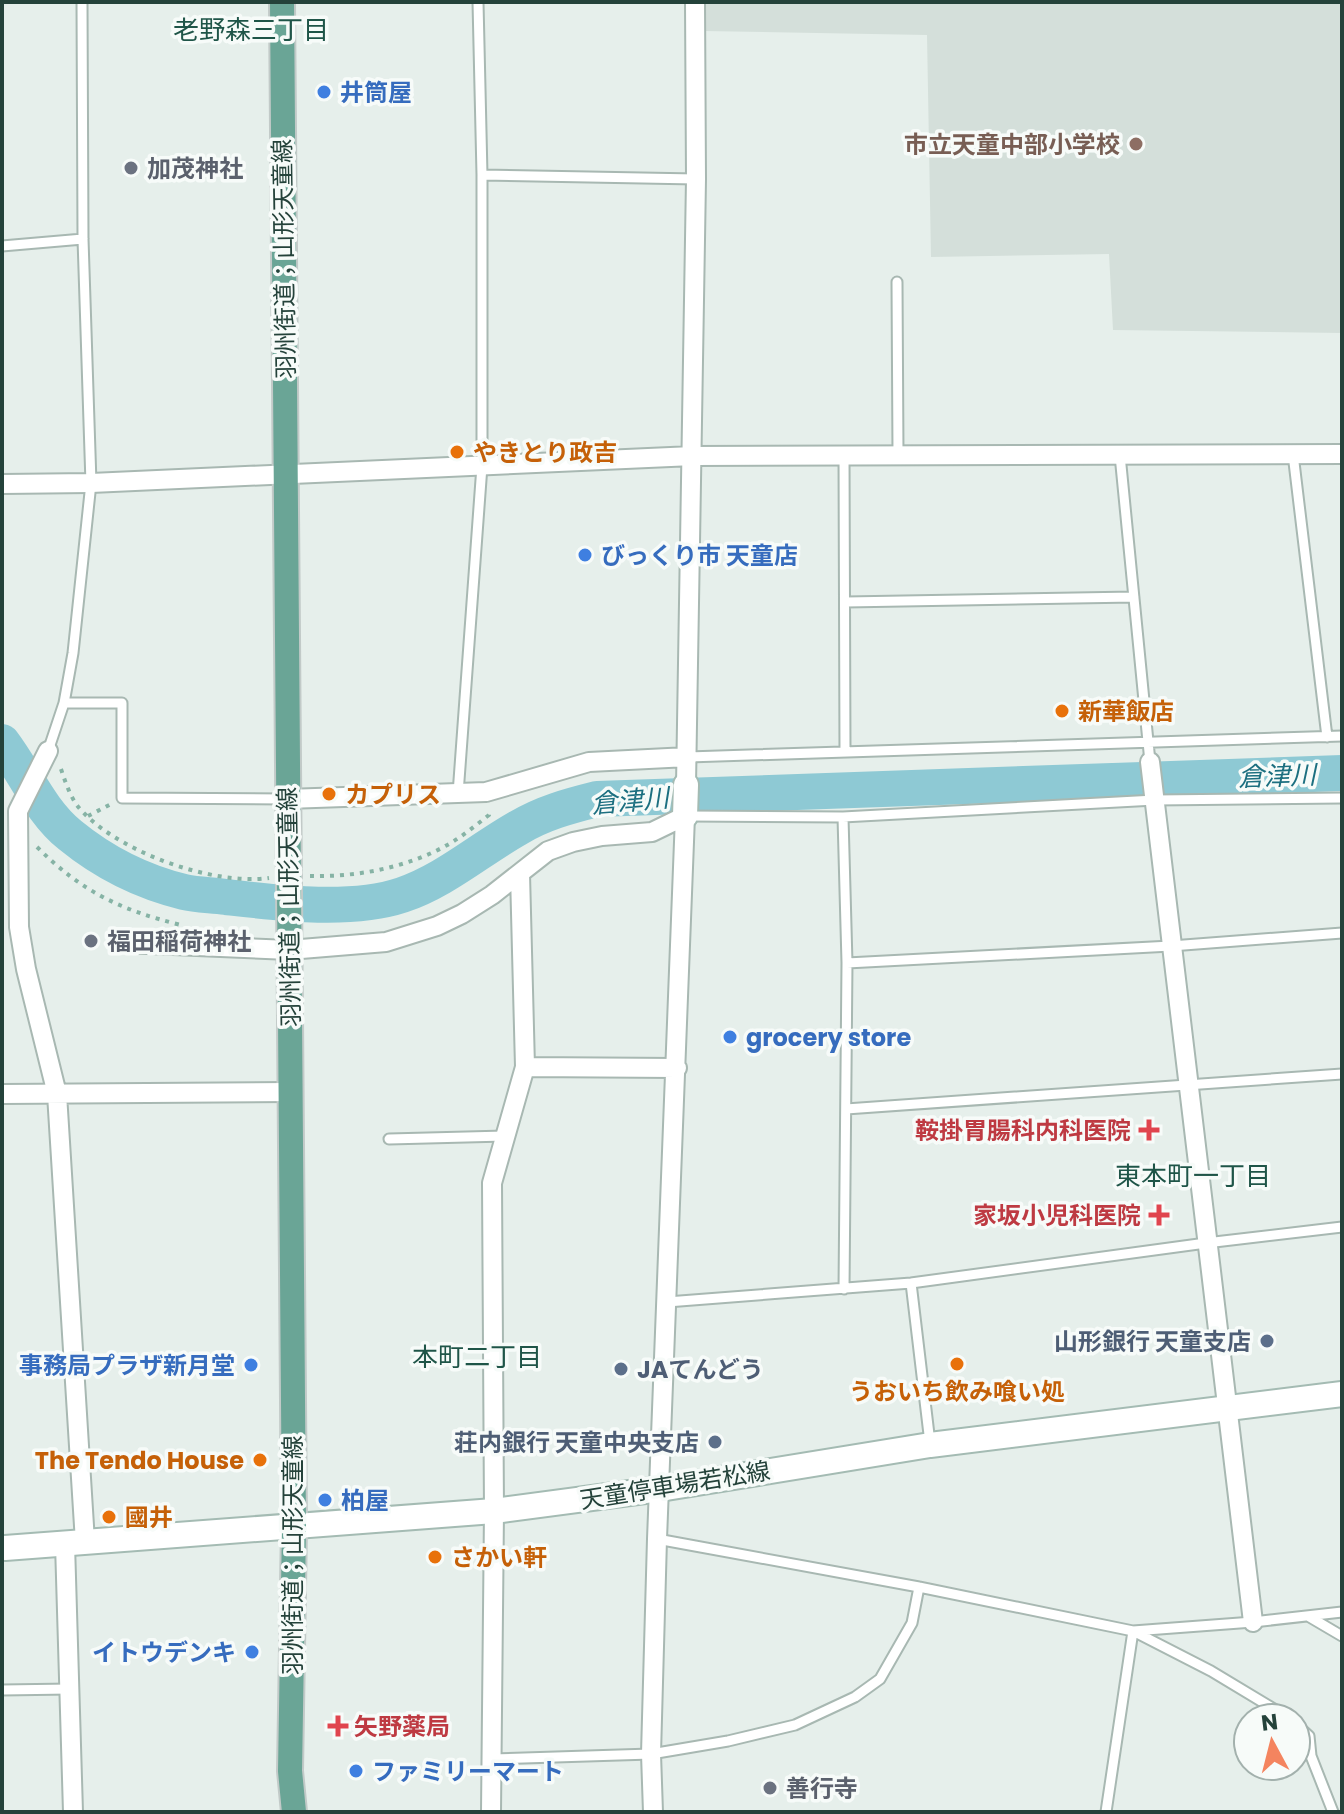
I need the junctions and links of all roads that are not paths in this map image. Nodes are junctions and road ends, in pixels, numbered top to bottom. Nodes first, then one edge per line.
1 (82, 2) edge
2 (282, 2) edge
3 (478, 2) edge
4 (695, 2) edge
5 (482, 175) junction
6 (696, 179) junction
7 (83, 239) junction
8 (2, 246) edge
9 (897, 282) dead end
10 (844, 454) junction
11 (898, 454) junction
12 (1120, 454) junction
13 (1293, 454) junction
14 (1342, 454) edge
15 (693, 456) junction
16 (482, 466) junction
17 (287, 475) junction
18 (91, 483) junction
19 (2, 484) edge
20 (1134, 597) junction
21 (846, 602) junction
22 (64, 703) junction
23 (1342, 736) edge
24 (1327, 737) junction
25 (50, 746) joint
26 (845, 751) junction
27 (1149, 752) junction
28 (688, 757) junction
29 (686, 785) joint
30 (458, 794) junction
31 (1342, 798) edge
32 (287, 799) junction
33 (1155, 800) junction
34 (685, 816) junction
35 (843, 817) junction
36 (13, 819) edge
37 (520, 874) junction
38 (1342, 933) edge
39 (125, 943) dead end
40 (290, 946) junction
41 (1171, 946) junction
42 (847, 963) junction
43 (525, 1067) junction
44 (677, 1068) junction
45 (1342, 1074) edge
46 (1188, 1085) junction
47 (291, 1092) junction
48 (2, 1094) edge
49 (57, 1094) junction
50 (846, 1109) junction
51 (505, 1136) junction
52 (389, 1139) dead end
53 (1342, 1227) edge
54 (1206, 1243) junction
55 (911, 1283) junction
56 (844, 1289) junction
57 (667, 1302) junction
58 (1342, 1394) edge
59 (1228, 1407) junction
60 (930, 1445) junction
61 (660, 1489) junction
62 (494, 1511) junction
63 (294, 1527) junction
64 (657, 1539) junction
65 (75, 1543) junction
66 (4, 1548) edge
67 (919, 1587) junction
68 (1342, 1612) edge
69 (1308, 1616) junction
70 (1253, 1622) junction
71 (1133, 1631) junction
72 (1342, 1636) edge
73 (70, 1689) junction
74 (2, 1690) edge
75 (1262, 1702) edge
76 (651, 1754) junction
77 (492, 1759) junction
78 (1312, 1759) edge
79 (73, 1812) edge
80 (294, 1812) edge
81 (491, 1812) edge
82 (653, 1812) edge
83 (1106, 1812) edge
84 (1333, 1812) edge

1 - 7 lane
2 - 17 main road, 羽州街道；山形天童線
3 - 5 lane
4 - 6 street
5 - 6 lane
5 - 16 lane
6 - 15 street
7 - 8 lane
7 - 18 lane
9 - 11 lane
10 - 11 street
10 - 15 street
10 - 21 lane
11 - 12 street
12 - 13 street
12 - 20 lane
13 - 14 street
13 - 24 lane
15 - 16 street
15 - 28 street
16 - 17 street
16 - 30 lane
17 - 18 street
17 - 32 main road, 羽州街道；山形天童線
18 - 19 street
18 - 22 lane
20 - 21 lane
20 - 27 lane
21 - 26 lane
22 - 25 lane
22 - 32 lane
23 - 24 lane
24 - 27 lane
25 - 36 street
26 - 27 lane
26 - 28 lane
27 - 33 street
28 - 29 street
28 - 30 street
29 - 34 main road
30 - 32 street
31 - 33 lane
32 - 40 main road, 羽州街道；山形天童線
33 - 35 lane
33 - 41 street
34 - 35 lane
34 - 37 street
34 - 44 street
35 - 42 lane
36 - 49 street
37 - 40 street
37 - 43 street
38 - 41 lane
39 - 40 street
40 - 47 main road, 羽州街道；山形天童線
41 - 42 lane
41 - 46 street
42 - 50 lane
43 - 44 street
43 - 51 street
44 - 57 street
45 - 46 lane
46 - 50 lane
46 - 54 street
47 - 49 street
47 - 63 main road, 羽州街道；山形天童線
48 - 49 street
49 - 65 street
50 - 56 lane
51 - 52 lane
51 - 62 street
53 - 54 lane
54 - 55 lane
54 - 59 street
55 - 56 lane
55 - 60 lane
56 - 57 lane
57 - 61 street
58 - 59 main road, 天童停車場若松線
59 - 60 main road, 天童停車場若松線
59 - 70 street
60 - 61 main road, 天童停車場若松線
61 - 62 main road, 天童停車場若松線
61 - 64 street
62 - 63 main road, 天童停車場若松線
62 - 77 street
63 - 65 main road, 天童停車場若松線
63 - 80 main road, 羽州街道；山形天童線
64 - 67 lane
64 - 76 street
65 - 66 main road, 天童停車場若松線
65 - 73 street
67 - 71 lane
67 - 76 lane
68 - 69 lane
69 - 70 lane
69 - 72 lane
70 - 71 lane
71 - 75 lane
71 - 83 lane
73 - 74 lane
73 - 79 street
76 - 77 lane
76 - 82 street
77 - 81 street
78 - 84 lane

